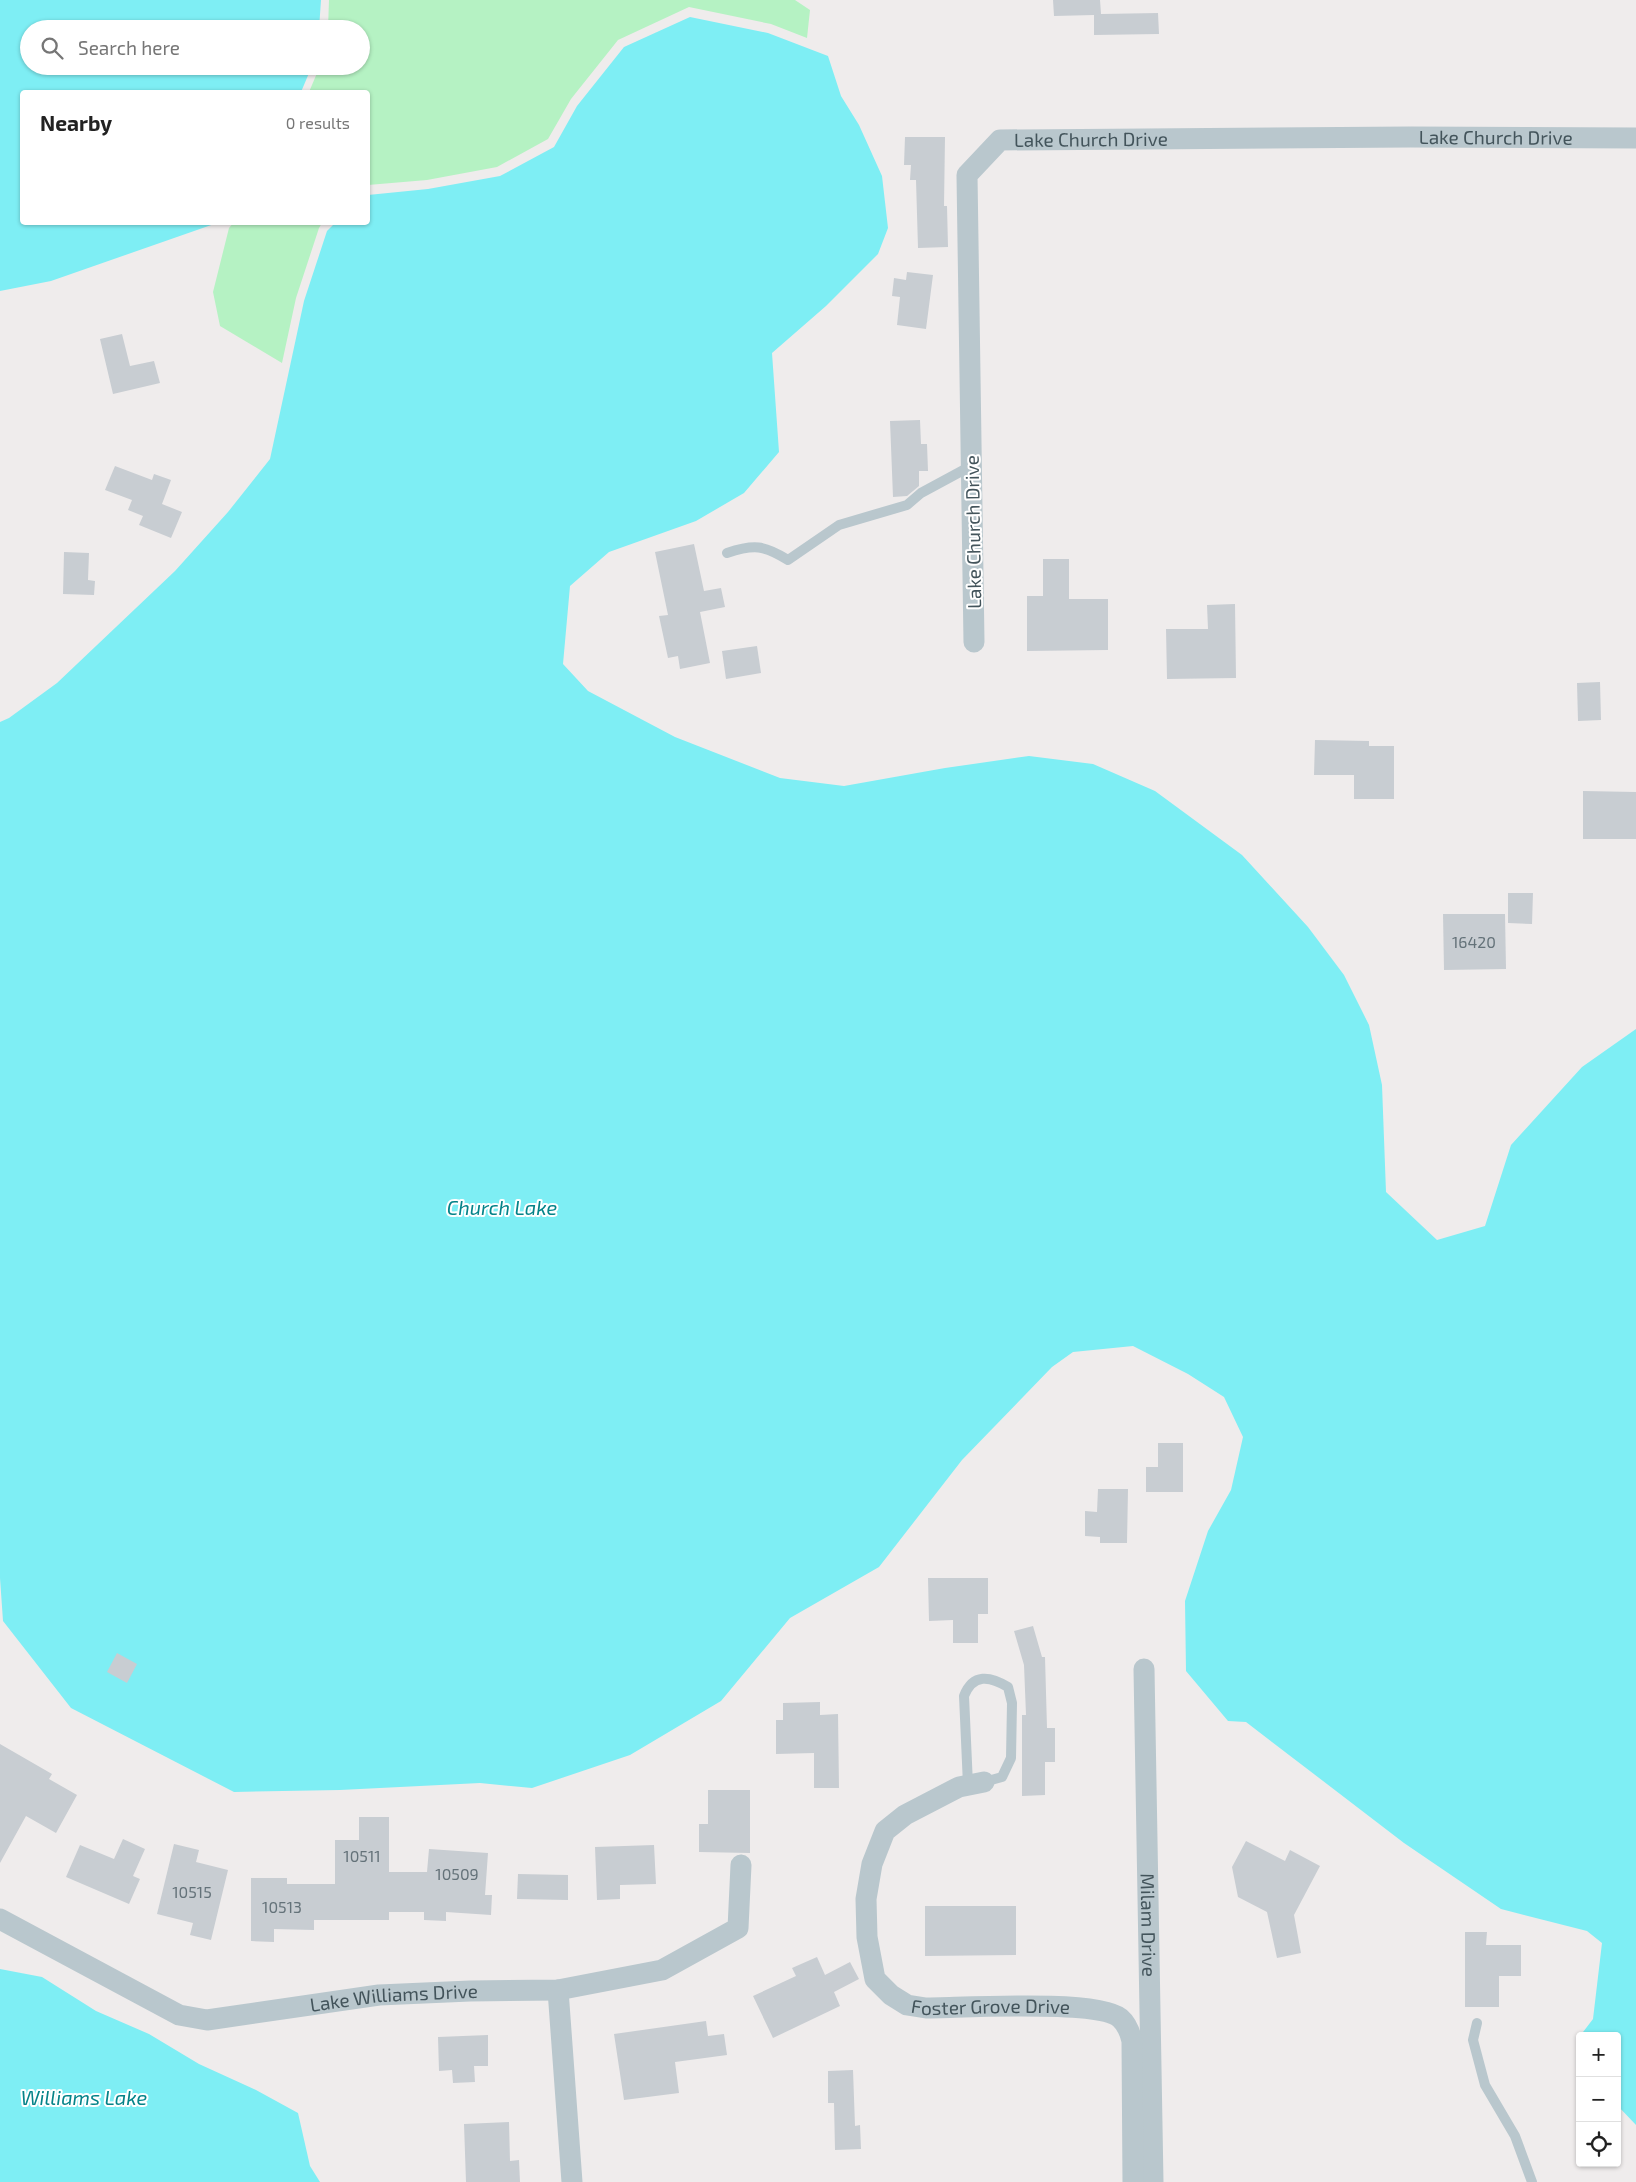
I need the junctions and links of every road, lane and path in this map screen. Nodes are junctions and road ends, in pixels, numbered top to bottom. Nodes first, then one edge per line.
1 (1636, 138) edge
2 (972, 466) junction
3 (727, 553) dead end
4 (974, 642) dead end
5 (1144, 1670) dead end
6 (976, 1783) junction
7 (741, 1865) dead end
8 (0, 1919) edge
9 (558, 1990) junction
10 (1477, 2022) dead end
11 (572, 2182) edge
12 (1133, 2182) edge
13 (1153, 2182) edge
14 (1532, 2182) edge

1 - 2 street, Lake Church Drive
2 - 3 lane
2 - 4 street, Lake Church Drive
5 - 13 street, Milam Drive
6 - 6 lane
6 - 12 street, Foster Grove Drive
7 - 9 street, Lake Williams Drive
8 - 9 street, Lake Williams Drive
9 - 11 street
10 - 14 lane

